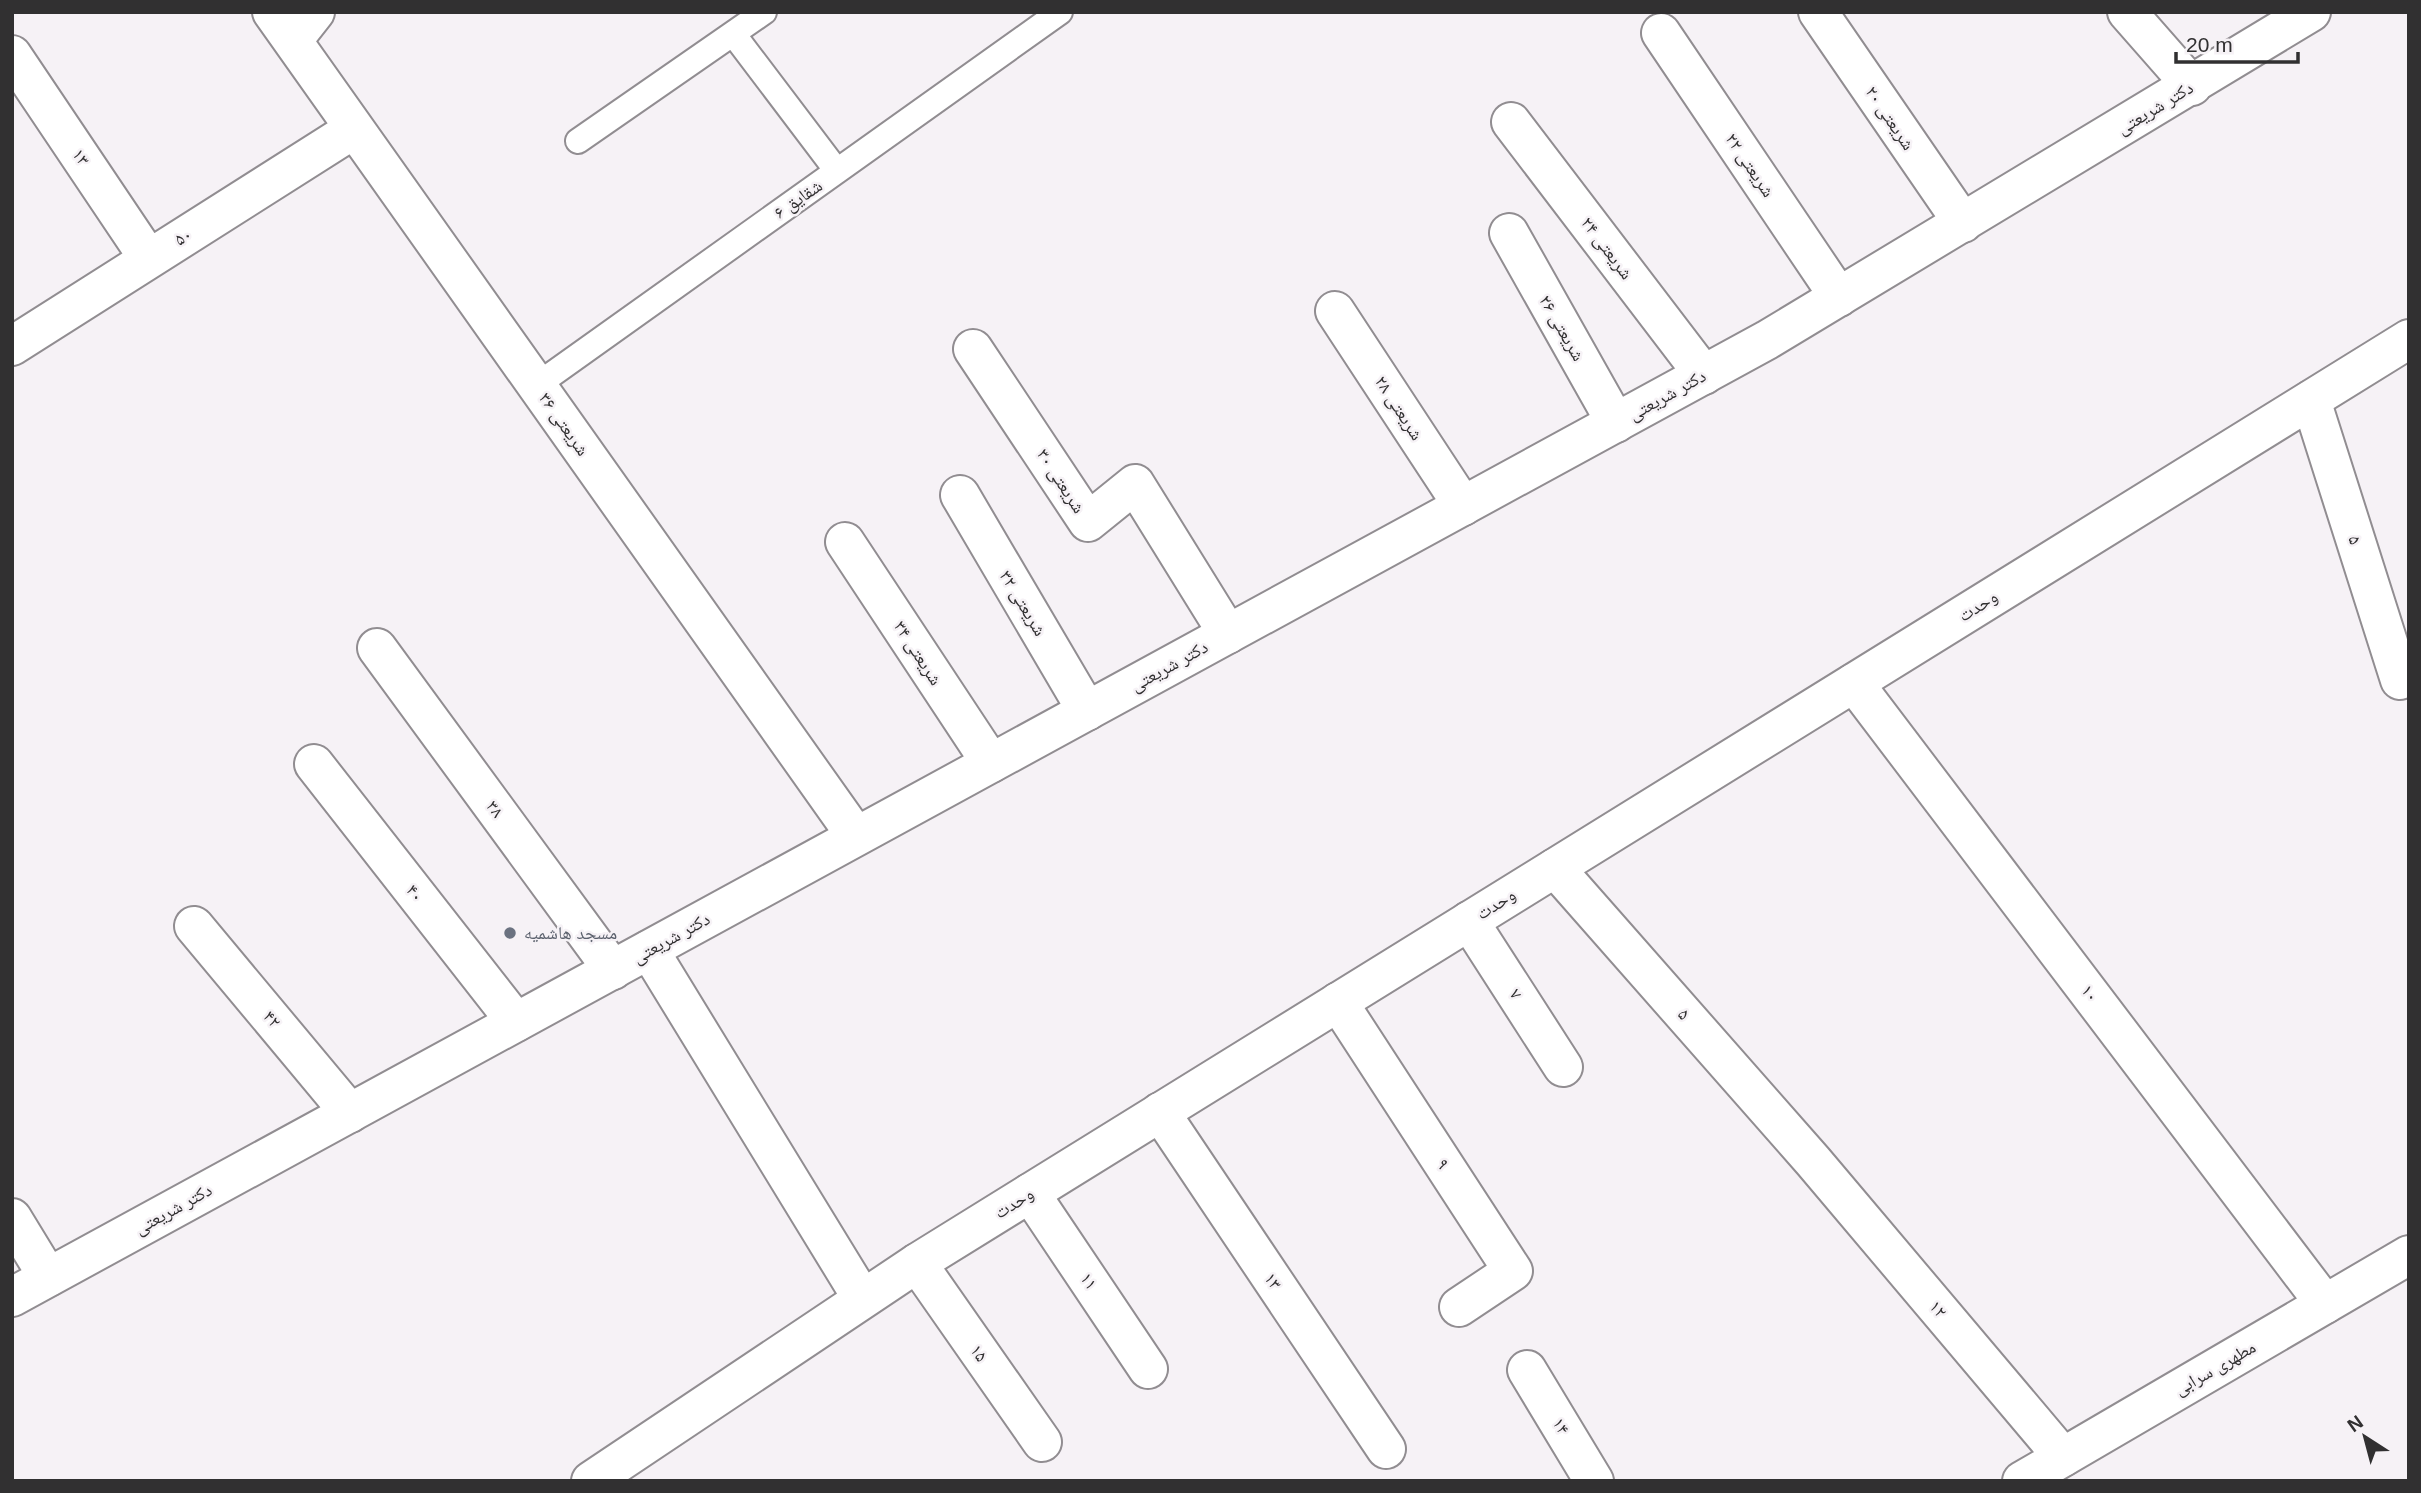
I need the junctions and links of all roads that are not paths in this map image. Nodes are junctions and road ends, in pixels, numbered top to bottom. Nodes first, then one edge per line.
1 (764, 12) edge
2 (1060, 12) edge
3 (1818, 12) edge
4 (2127, 12) edge
5 (2300, 15) edge
6 (293, 21) edge
7 (1661, 33) dead end
8 (734, 35) junction
9 (12, 55) edge
10 (2192, 86) junction
11 (1510, 122) dead end
12 (354, 129) junction
13 (578, 141) dead end
14 (837, 171) junction
15 (1963, 223) junction
16 (1509, 233) dead end
17 (149, 259) junction
18 (1839, 297) junction
19 (1335, 311) dead end
20 (2409, 339) edge
21 (12, 346) edge
22 (973, 349) dead end
23 (1704, 374) junction
24 (537, 385) junction
25 (2311, 400) junction
26 (1616, 423) junction
27 (960, 495) dead end
28 (1463, 506) junction
29 (845, 542) dead end
30 (1228, 634) junction
31 (377, 648) dead end
32 (2400, 680) dead end
33 (1854, 683) junction
34 (1087, 711) junction
35 (990, 763) junction
36 (314, 764) dead end
37 (856, 836) junction
38 (1555, 868) junction
39 (1469, 921) junction
40 (194, 926) dead end
41 (649, 950) junction
42 (613, 970) junction
43 (1338, 1002) junction
44 (516, 1022) junction
45 (1563, 1067) dead end
46 (1160, 1112) junction
47 (350, 1113) junction
48 (1812, 1160) joint
49 (1030, 1193) junction
50 (12, 1218) edge
51 (2409, 1255) edge
52 (917, 1263) junction
53 (48, 1277) junction
54 (12, 1297) edge
55 (862, 1298) junction
56 (2325, 1304) junction
57 (1459, 1307) dead end
58 (1147, 1369) dead end
59 (1527, 1370) dead end
60 (1042, 1442) dead end
61 (1386, 1449) dead end
62 (2063, 1457) junction
63 (601, 1478) edge
64 (1594, 1481) edge
65 (2022, 1481) edge

1 - 8 lane
2 - 14 lane, شقایق ۶
3 - 15 street, شریعتی ۲۰
4 - 10 street
5 - 10 street, دکتر شریعتی
6 - 12 street, شریعتی ۳۶
7 - 18 street, شریعتی ۲۲
8 - 13 lane
8 - 14 lane
9 - 17 street, ۱۳
10 - 15 street, دکتر شریعتی
11 - 23 street, شریعتی ۲۴
12 - 17 street, ۵۰
12 - 24 street, شریعتی ۳۶
14 - 24 lane, شقایق ۶
15 - 18 street, دکتر شریعتی
16 - 26 street, شریعتی ۲۶
17 - 21 street, ۵۰
18 - 23 street, دکتر شریعتی
19 - 28 street, شریعتی ۲۸
20 - 25 street, وحدت
22 - 30 street, شریعتی ۳۰
23 - 26 street, دکتر شریعتی
24 - 37 street, شریعتی ۳۶
25 - 32 street, ۵
25 - 33 street, وحدت
26 - 28 street, دکتر شریعتی
27 - 34 street, شریعتی ۳۲
28 - 30 street, دکتر شریعتی
29 - 35 street, شریعتی ۳۴
30 - 34 street, دکتر شریعتی
31 - 42 street, ۳۸
33 - 38 street, وحدت
33 - 56 street, ۱۰
34 - 35 street, دکتر شریعتی
35 - 37 street, دکتر شریعتی
36 - 44 street, ۴۰
37 - 41 street, دکتر شریعتی
38 - 39 street, وحدت
38 - 48 street, ۵
39 - 43 street, وحدت
39 - 45 street, ۷
40 - 47 street, ۴۲
41 - 42 street, دکتر شریعتی
41 - 55 street
42 - 44 street, دکتر شریعتی
43 - 46 street, وحدت
43 - 57 street, ۹
44 - 47 street, دکتر شریعتی
46 - 49 street, وحدت
46 - 61 street, ۱۳
47 - 53 street, دکتر شریعتی
48 - 62 street, ۱۲
49 - 52 street, وحدت
49 - 58 street, ۱۱
50 - 53 street
51 - 56 street, مطهری سرابی
52 - 55 street, وحدت
52 - 60 street, ۱۵
53 - 54 street, دکتر شریعتی
55 - 63 street, وحدت
56 - 62 street, مطهری سرابی
59 - 64 street, ۱۴
62 - 65 street, مطهری سرابی

